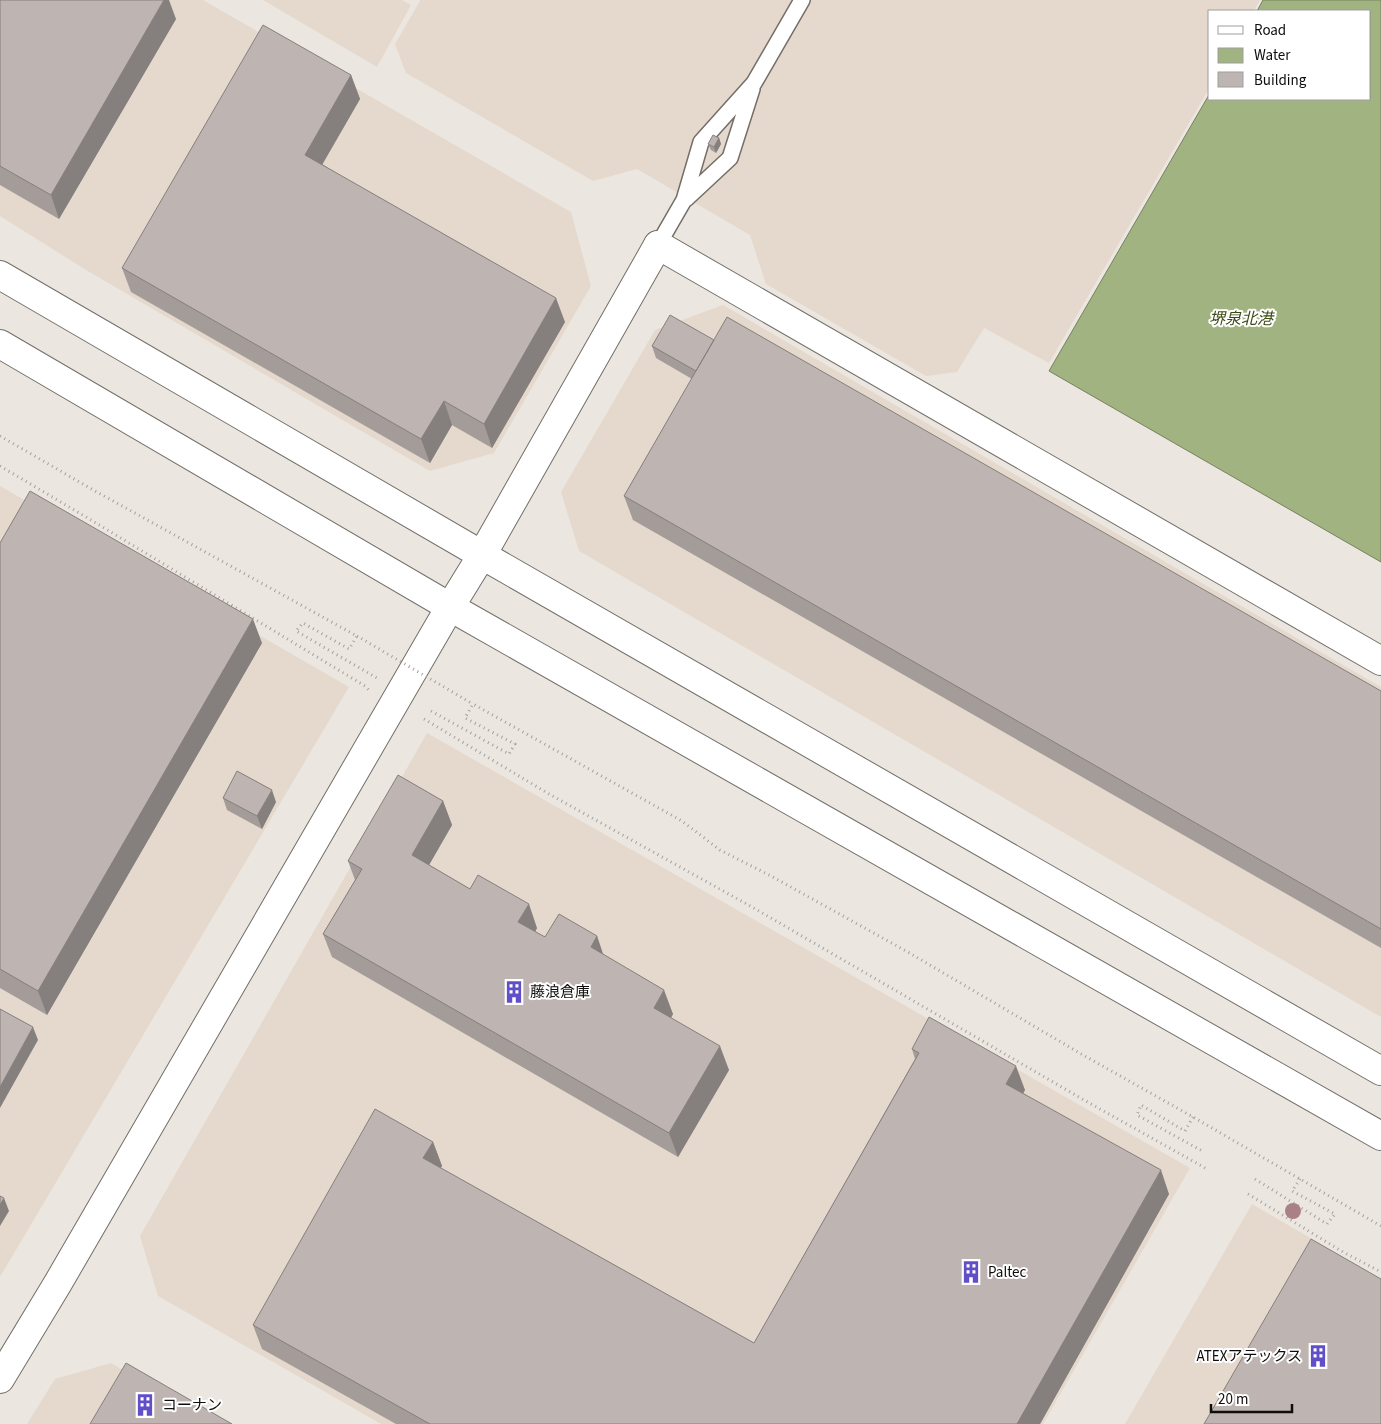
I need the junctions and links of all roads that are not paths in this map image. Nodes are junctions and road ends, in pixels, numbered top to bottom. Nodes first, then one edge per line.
1 (802, 0) edge
2 (754, 83) junction
3 (684, 200) junction
4 (658, 245) junction
5 (0, 275) edge
6 (0, 344) edge
7 (482, 555) junction
8 (450, 607) junction
9 (1381, 661) edge
10 (1381, 1071) edge
11 (1381, 1136) edge
12 (0, 1379) edge

1 - 2 lane
2 - 3 lane
2 - 3 lane
3 - 4 lane
4 - 7 street
4 - 9 street
5 - 7 street
6 - 8 street
7 - 8 street
7 - 10 street
8 - 11 street
8 - 12 street

